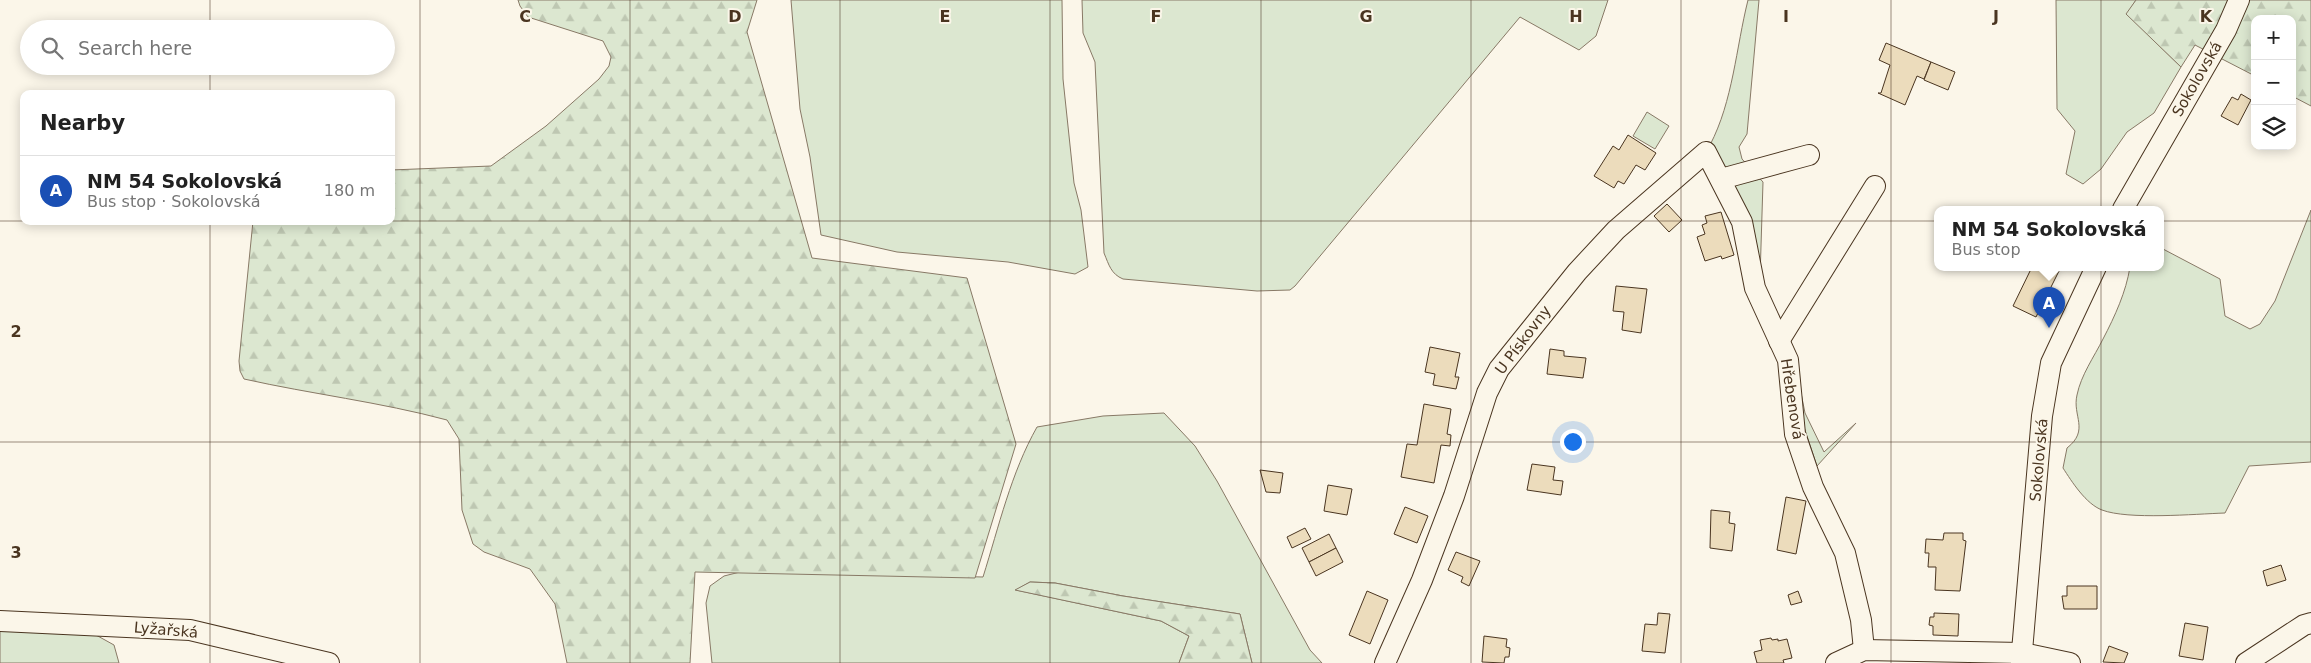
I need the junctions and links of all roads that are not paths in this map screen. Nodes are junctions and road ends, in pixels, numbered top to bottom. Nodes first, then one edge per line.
1 (2239, 0) edge
2 (1706, 152) joint
3 (1809, 155) dead end
4 (1721, 178) junction
5 (1875, 186) dead end
6 (2125, 206) edge
7 (2094, 271) edge
8 (1779, 341) junction
9 (0, 621) edge
10 (2311, 623) edge
11 (1864, 650) junction
12 (2021, 658) edge
13 (330, 663) edge
14 (1385, 663) edge
15 (1836, 663) edge
16 (2070, 663) edge
17 (2246, 663) edge

1 - 6 street, Sokolovská
2 - 4 street, Hřebenová
2 - 14 street, U Pískovny
3 - 4 street
4 - 8 street, Hřebenová
5 - 8 street
7 - 12 street, Sokolovská
8 - 11 street, Hřebenová
9 - 13 street, Lyžařská
10 - 17 street
11 - 12 street
11 - 15 street
12 - 16 street

